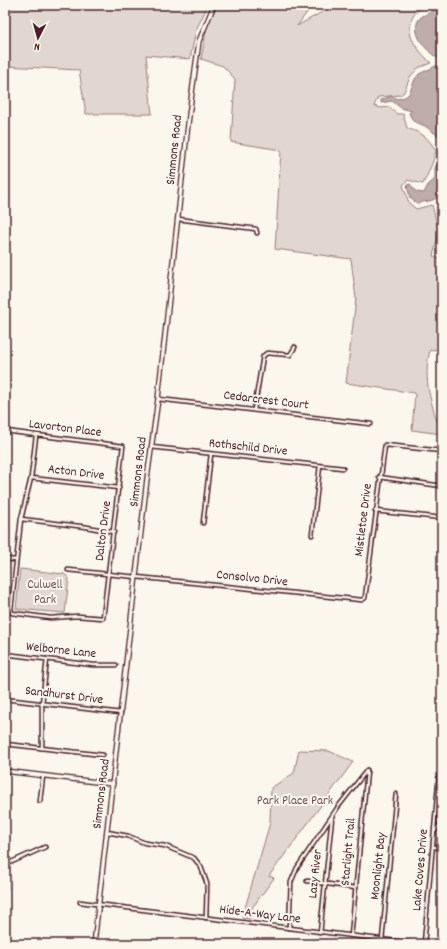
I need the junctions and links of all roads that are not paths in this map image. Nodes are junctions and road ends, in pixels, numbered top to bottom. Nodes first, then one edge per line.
1 (214, 5) edge
2 (178, 219) junction
3 (257, 233) dead end
4 (295, 346) dead end
5 (158, 399) junction
6 (254, 410) junction
7 (371, 424) dead end
8 (5, 431) edge
9 (36, 436) junction
10 (123, 446) joint
11 (151, 447) junction
12 (442, 451) edge
13 (211, 454) junction
14 (320, 466) junction
15 (343, 468) dead end
16 (31, 478) junction
17 (379, 478) junction
18 (442, 486) edge
19 (119, 488) junction
20 (375, 511) junction
21 (442, 518) edge
22 (21, 519) junction
23 (203, 524) dead end
24 (114, 532) junction
25 (312, 535) dead end
26 (5, 559) edge
27 (16, 560) junction
28 (68, 570) dead end
29 (109, 574) junction
30 (137, 577) junction
31 (365, 598) joint
32 (5, 654) edge
33 (47, 659) junction
34 (116, 665) dead end
35 (5, 699) edge
36 (42, 704) junction
37 (121, 713) junction
38 (5, 744) edge
39 (42, 748) junction
40 (103, 755) dead end
41 (5, 771) edge
42 (439, 774) dead end
43 (43, 776) junction
44 (113, 784) junction
45 (396, 794) dead end
46 (40, 801) dead end
47 (332, 817) junction
48 (442, 822) edge
49 (107, 832) junction
50 (434, 832) junction
51 (45, 847) dead end
52 (434, 848) junction
53 (442, 848) edge
54 (5, 865) edge
55 (5, 869) edge
56 (306, 881) dead end
57 (325, 883) junction
58 (5, 888) edge
59 (356, 888) junction
60 (80, 902) dead end
61 (98, 904) junction
62 (206, 918) junction
63 (289, 928) junction
64 (320, 933) junction
65 (351, 936) junction
66 (382, 940) junction
67 (94, 944) edge
68 (419, 944) edge
69 (424, 944) edge

1 - 2 street, Simmons Road
2 - 3 street
2 - 5 street, Simmons Road
4 - 6 street
5 - 6 street, Cedarcrest Court
5 - 11 street, Simmons Road
6 - 7 street, Cedarcrest Court
8 - 9 street, Lavorton Place
9 - 10 street, Lavorton Place
9 - 16 street
10 - 19 street, Dalton Drive
11 - 13 street, Rothschild Drive
11 - 30 street, Simmons Road
12 - 17 street, Mistletoe Drive
13 - 14 street, Rothschild Drive
13 - 23 street
14 - 15 street, Rothschild Drive
14 - 25 street
16 - 19 street, Acton Drive
16 - 22 street
17 - 18 street
17 - 20 street, Mistletoe Drive
19 - 24 street, Dalton Drive
20 - 21 street
20 - 31 street, Mistletoe Drive
22 - 24 street
22 - 27 street
24 - 29 street, Dalton Drive
26 - 27 street
27 - 29 street, Dalton Drive
28 - 29 street, Consolvo Drive
29 - 30 street, Consolvo Drive
30 - 31 street, Consolvo Drive
30 - 37 street, Simmons Road
32 - 33 street, Welborne Lane
33 - 34 street, Welborne Lane
33 - 36 street
35 - 36 street, Sandhurst Drive
36 - 37 street, Sandhurst Drive
36 - 39 street
37 - 44 street, Simmons Road
38 - 39 street
39 - 40 street
41 - 43 street
42 - 50 street, Lake Coves Drive
43 - 44 street
43 - 46 street
44 - 49 street, Simmons Road
45 - 66 street, Moonlight Bay
47 - 57 street, Lazy River
47 - 59 street, Starlight Trail
47 - 63 street
48 - 50 street
49 - 61 street, Simmons Road
49 - 62 street
50 - 52 street, Lake Coves Drive
51 - 54 street
52 - 53 street
52 - 69 street, Lake Coves Drive
55 - 58 street
56 - 57 street
57 - 59 street
57 - 64 street, Lazy River
59 - 65 street, Starlight Trail
60 - 61 street, Hide-A-Way Lane
61 - 62 street, Hide-A-Way Lane
61 - 67 street, Simmons Road
62 - 63 street, Hide-A-Way Lane
63 - 64 street, Hide-A-Way Lane
64 - 65 street, Hide-A-Way Lane
65 - 66 street, Hide-A-Way Lane
66 - 68 street, Hide-A-Way Lane

